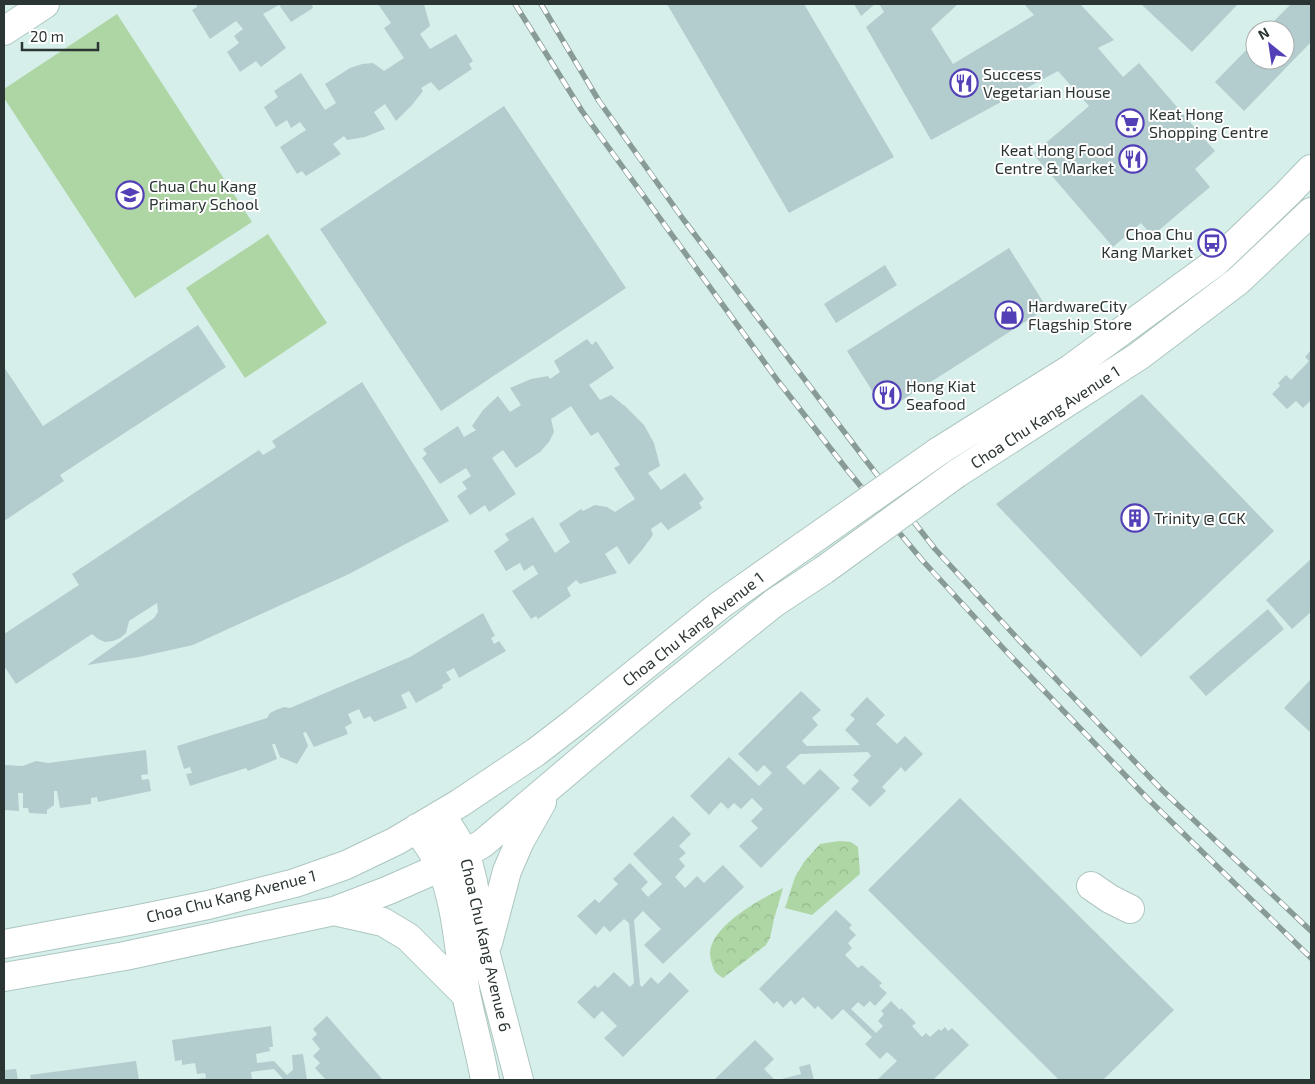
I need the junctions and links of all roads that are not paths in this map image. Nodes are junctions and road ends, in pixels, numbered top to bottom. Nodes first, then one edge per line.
1 (45, 4) edge
2 (4, 32) edge
3 (1311, 169) edge
4 (1311, 212) edge
5 (575, 722) junction
6 (618, 730) junction
7 (551, 785) junction
8 (441, 814) junction
9 (417, 828) junction
10 (466, 854) junction
11 (441, 867) junction
12 (1091, 886) dead end
13 (1130, 909) dead end
14 (334, 911) junction
15 (4, 944) edge
16 (485, 951) junction
17 (4, 977) edge
18 (466, 995) junction
19 (485, 1080) edge
20 (519, 1080) edge

1 - 2 street
3 - 5 street, Choa Chu Kang Avenue 1, bridge
4 - 6 street, Choa Chu Kang Avenue 1, bridge
5 - 6 street
5 - 8 street, Choa Chu Kang Avenue 1
6 - 7 street, Choa Chu Kang Avenue 1
7 - 10 street, Choa Chu Kang Avenue 1
7 - 16 street
8 - 9 street, Choa Chu Kang Avenue 1
8 - 10 street, Choa Chu Kang Avenue 6
9 - 11 street, Choa Chu Kang Avenue 6
9 - 15 street, Choa Chu Kang Avenue 1
10 - 11 street, Choa Chu Kang Avenue 1
10 - 16 street, Choa Chu Kang Avenue 6
11 - 14 street, Choa Chu Kang Avenue 1
11 - 18 street, Choa Chu Kang Avenue 6
12 - 13 street
14 - 17 street, Choa Chu Kang Avenue 1
14 - 18 street
16 - 20 street, Choa Chu Kang Avenue 6
18 - 19 street, Choa Chu Kang Avenue 6

